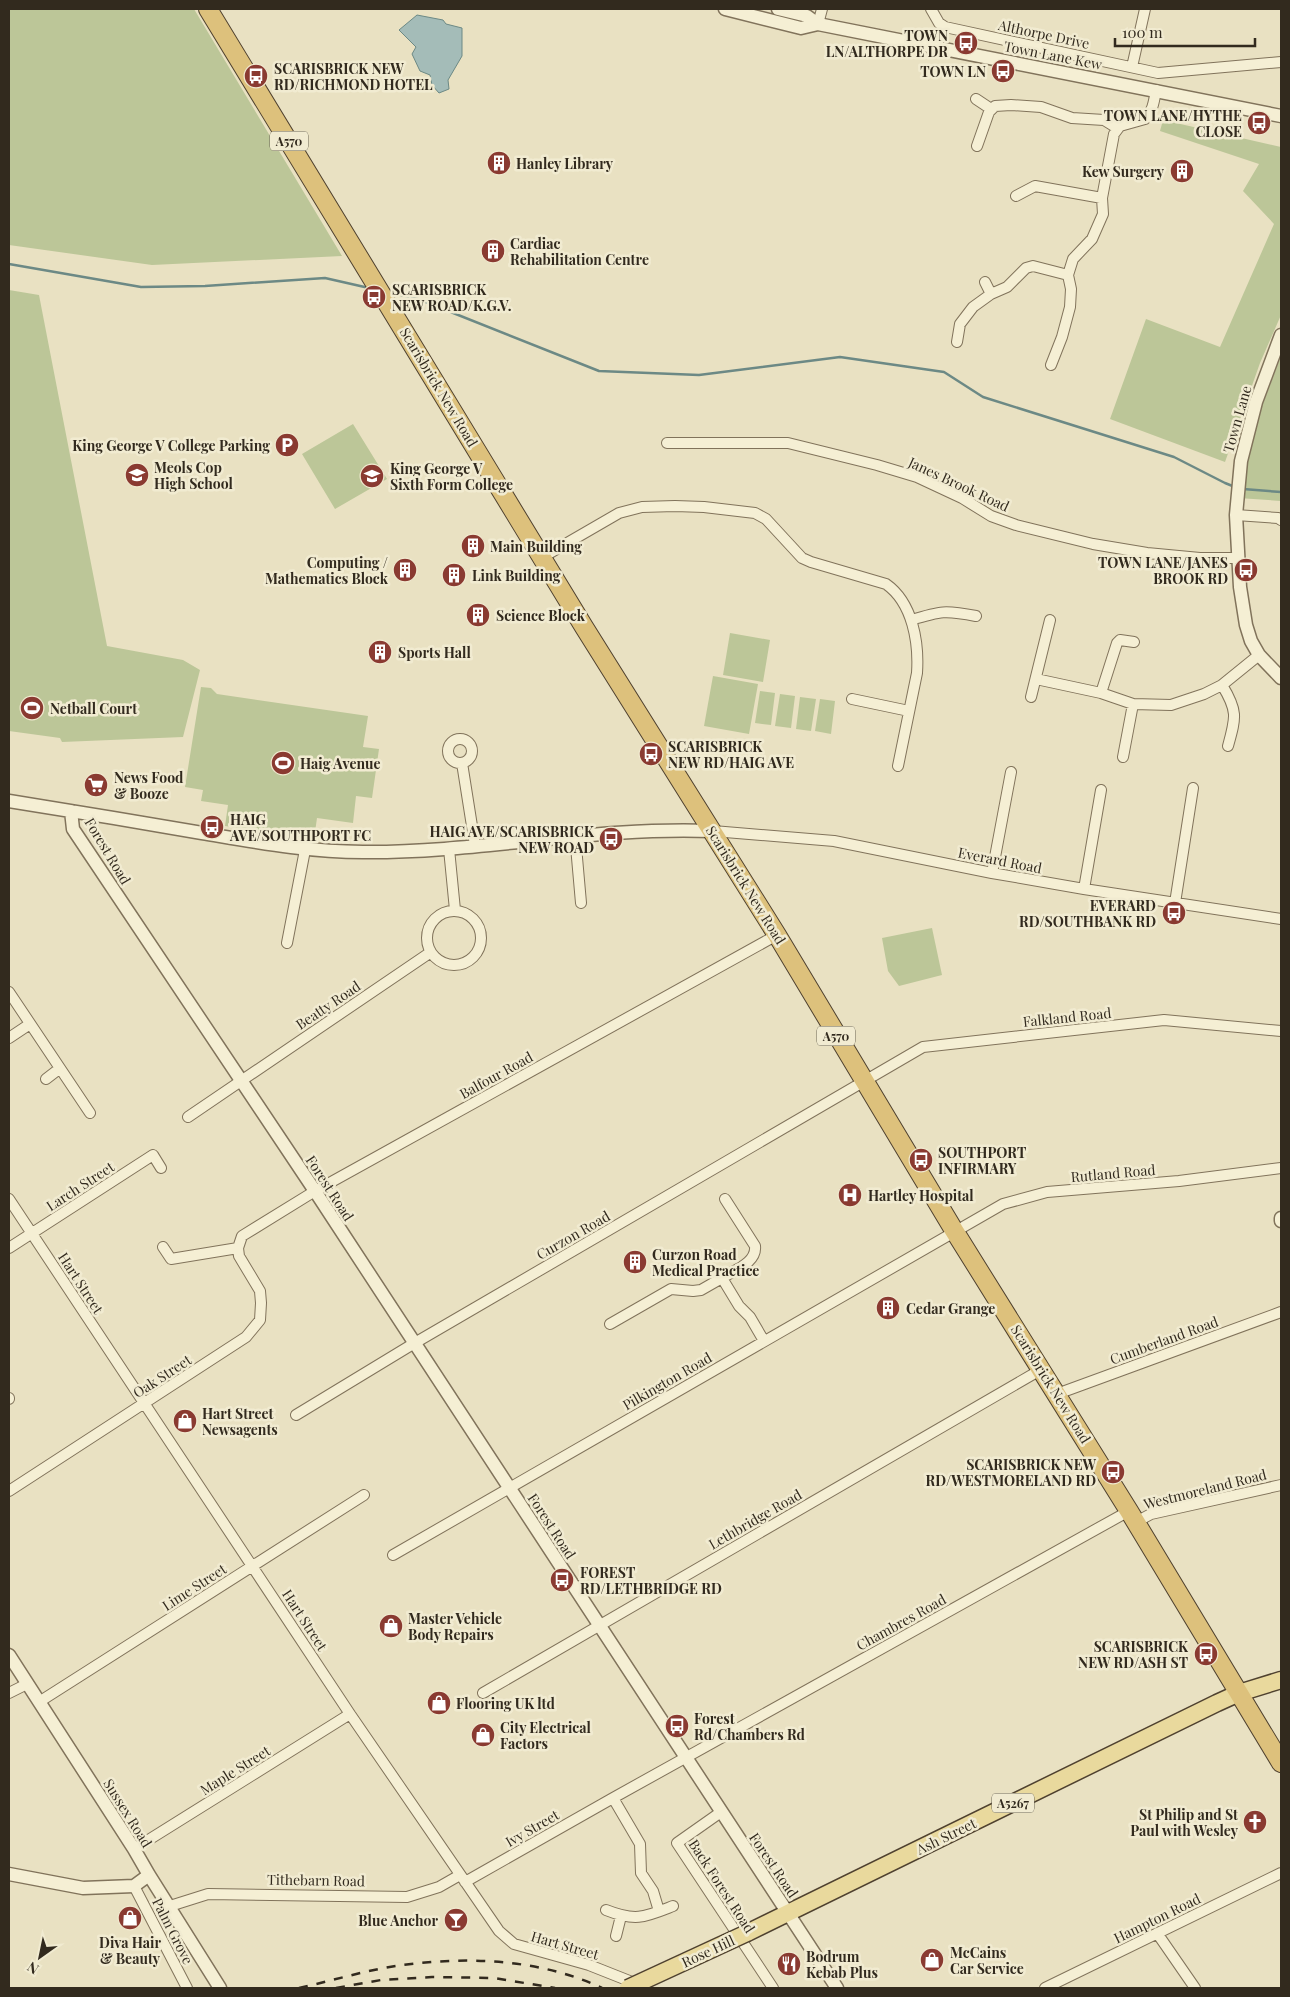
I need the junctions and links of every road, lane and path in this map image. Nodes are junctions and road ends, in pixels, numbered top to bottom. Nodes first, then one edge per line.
1 (208, 9) edge
2 (725, 9) edge
3 (778, 9) edge
4 (822, 9) edge
5 (931, 9) edge
6 (1145, 9) edge
7 (818, 24) junction
8 (1281, 62) edge
9 (1132, 67) junction
10 (1156, 90) junction
11 (976, 99) dead end
12 (991, 109) junction
13 (1281, 116) edge
14 (1117, 128) junction
15 (977, 146) dead end
16 (1016, 196) dead end
17 (1102, 198) junction
18 (1068, 275) junction
19 (985, 282) dead end
20 (991, 294) junction
21 (1281, 335) edge
22 (957, 342) dead end
23 (1051, 365) dead end
24 (667, 443) dead end
25 (1236, 515) junction
26 (1281, 520) edge
27 (543, 557) junction
28 (1239, 558) junction
29 (976, 616) dead end
30 (911, 620) junction
31 (1050, 620) dead end
32 (1134, 642) dead end
33 (1259, 655) junction
34 (1281, 678) edge
35 (1036, 679) junction
36 (1222, 685) junction
37 (1101, 693) junction
38 (1031, 697) dead end
39 (852, 699) dead end
40 (1133, 704) junction
41 (909, 711) junction
42 (1228, 746) dead end
43 (1123, 756) dead end
44 (462, 763) dead end
45 (898, 766) dead end
46 (1011, 772) dead end
47 (1192, 788) dead end
48 (1101, 790) dead end
49 (9, 801) edge
50 (71, 810) junction
51 (713, 831) junction
52 (575, 835) junction
53 (476, 845) junction
54 (449, 849) junction
55 (305, 850) junction
56 (992, 873) junction
57 (1084, 889) junction
58 (581, 903) dead end
59 (1175, 903) junction
60 (455, 910) junction
61 (1281, 919) edge
62 (777, 935) junction
63 (287, 943) dead end
64 (431, 952) junction
65 (9, 992) edge
66 (30, 1024) junction
67 (1281, 1031) edge
68 (9, 1038) edge
69 (59, 1069) junction
70 (46, 1079) dead end
71 (864, 1080) junction
72 (240, 1081) junction
73 (90, 1113) dead end
74 (188, 1117) dead end
75 (161, 1168) dead end
76 (1281, 1168) edge
77 (315, 1191) junction
78 (9, 1199) edge
79 (725, 1199) dead end
80 (956, 1232) junction
81 (32, 1233) junction
82 (163, 1247) dead end
83 (9, 1248) edge
84 (238, 1248) junction
85 (722, 1278) junction
86 (1281, 1312) edge
87 (610, 1324) dead end
88 (764, 1341) junction
89 (413, 1344) junction
90 (1042, 1369) junction
91 (1056, 1394) junction
92 (144, 1404) junction
93 (296, 1415) dead end
94 (1281, 1485) edge
95 (509, 1489) junction
96 (9, 1491) edge
97 (364, 1495) dead end
98 (1132, 1517) junction
99 (393, 1555) dead end
100 (253, 1566) junction
101 (599, 1625) junction
102 (9, 1655) edge
103 (1281, 1680) edge
104 (27, 1684) junction
105 (484, 1693) dead end
106 (1238, 1693) junction
107 (9, 1694) edge
108 (39, 1702) junction
109 (350, 1714) junction
110 (687, 1758) junction
111 (1281, 1763) edge
112 (613, 1798) junction
113 (721, 1812) junction
114 (134, 1849) junction
115 (1281, 1873) edge
116 (9, 1874) edge
117 (149, 1875) junction
118 (462, 1879) junction
119 (134, 1886) junction
120 (170, 1906) junction
121 (673, 1906) dead end
122 (606, 1910) dead end
123 (659, 1911) junction
124 (789, 1914) junction
125 (621, 1916) junction
126 (1157, 1933) junction
127 (616, 1936) dead end
128 (632, 1986) edge
129 (188, 1988) edge
130 (220, 1988) edge
131 (773, 1988) edge
132 (837, 1988) edge
133 (1045, 1988) edge
134 (1195, 1988) edge

1 - 27 highway, Scarisbrick New Road / A570
2 - 7 street, Town Lane Kew
3 - 7 street, Town Lane Kew
4 - 7 street
5 - 9 street, Althorpe Drive
6 - 9 street
7 - 10 street, Town Lane Kew
8 - 9 street, Althorpe Drive
10 - 13 street, Town Lane Kew
10 - 14 street
11 - 12 street
12 - 14 street
12 - 15 street
14 - 17 street
16 - 17 street
17 - 18 street
18 - 20 street
18 - 23 street
19 - 20 street
20 - 22 street
21 - 25 street, Town Lane
24 - 28 street, Janes Brook Road
25 - 26 street
25 - 28 street, Town Lane
27 - 30 street
27 - 51 highway, Scarisbrick New Road / A570
28 - 33 street, Town Lane
29 - 30 street
30 - 41 street
31 - 35 street
32 - 37 street
33 - 34 street, Town Lane
33 - 36 street
35 - 37 street
35 - 38 street
36 - 40 street
36 - 42 street
37 - 40 street
39 - 41 street
40 - 43 street
41 - 45 street
44 - 53 street
46 - 56 street
47 - 59 street
48 - 57 street
49 - 50 street
50 - 55 street
50 - 72 street, Forest Road
51 - 52 street
51 - 56 street, Everard Road
51 - 62 highway, Scarisbrick New Road / A570
52 - 53 street
52 - 58 street
53 - 54 street
54 - 55 street
54 - 60 street
55 - 63 street
56 - 57 street, Everard Road
57 - 59 street, Everard Road
59 - 61 street, Everard Road
60 - 64 street
60 - 64 street
62 - 71 highway, Scarisbrick New Road / A570
62 - 77 street, Balfour Road
64 - 72 street, Beatty Road
65 - 66 street
66 - 68 street
66 - 69 street
67 - 71 street, Falkland Road
69 - 70 street
69 - 73 street
71 - 80 highway, Scarisbrick New Road / A570
71 - 89 street, Curzon Road
72 - 74 street
72 - 77 street, Forest Road
75 - 81 street, Larch Street
76 - 80 street, Rutland Road
77 - 84 street, Balfour Road
77 - 89 street, Forest Road
78 - 81 street, Hart Street
79 - 85 street
80 - 88 street, Pilkington Road
80 - 90 highway, Scarisbrick New Road / A570
81 - 83 street, Larch Street
81 - 92 street, Hart Street
82 - 84 street
84 - 92 street, Oak Street
85 - 87 street
85 - 88 street
86 - 91 street, Cumberland Road
88 - 95 street, Pilkington Road
89 - 93 street, Curzon Road
89 - 95 street, Forest Road
90 - 91 highway, Scarisbrick New Road / A570
90 - 101 street, Lethbridge Road
91 - 98 highway, Scarisbrick New Road / A570
92 - 96 street, Oak Street
92 - 100 street, Hart Street
94 - 98 street, Westmoreland Road
95 - 99 street, Pilkington Road
95 - 101 street, Forest Road
97 - 100 street, Lime Street
98 - 106 highway, Scarisbrick New Road / A570
98 - 110 street, Chambres Road
100 - 108 street, Lime Street
100 - 109 street, Hart Street
101 - 105 street, Lethbridge Road
101 - 110 street, Forest Road
102 - 104 street, Sussex Road
103 - 106 main road, A5267
104 - 107 street
104 - 108 street, Sussex Road
106 - 111 highway, Scarisbrick New Road / A570
106 - 124 main road, Ash Street / A5267
108 - 114 street, Sussex Road
109 - 114 street, Maple Street
109 - 118 street, Hart Street
110 - 112 street, Chambres Road
110 - 113 street, Forest Road
112 - 118 street, Ivy Street
112 - 123 street
113 - 124 street, Forest Road
113 - 131 street, Back Forest Road
114 - 117 street, Sussex Road
115 - 126 street, Hampton Road
116 - 119 street
117 - 119 street
117 - 120 street, Sussex Road
118 - 120 street, Tithebarn Road
118 - 128 street, Hart Street
119 - 129 street, Palm Grove
120 - 130 street, Sussex Road
121 - 123 street
122 - 125 street
123 - 125 street
124 - 128 main road, Rose Hill / A5267, bridge
124 - 132 street, Forest Road
125 - 127 street
126 - 133 street, Hampton Road
126 - 134 street

